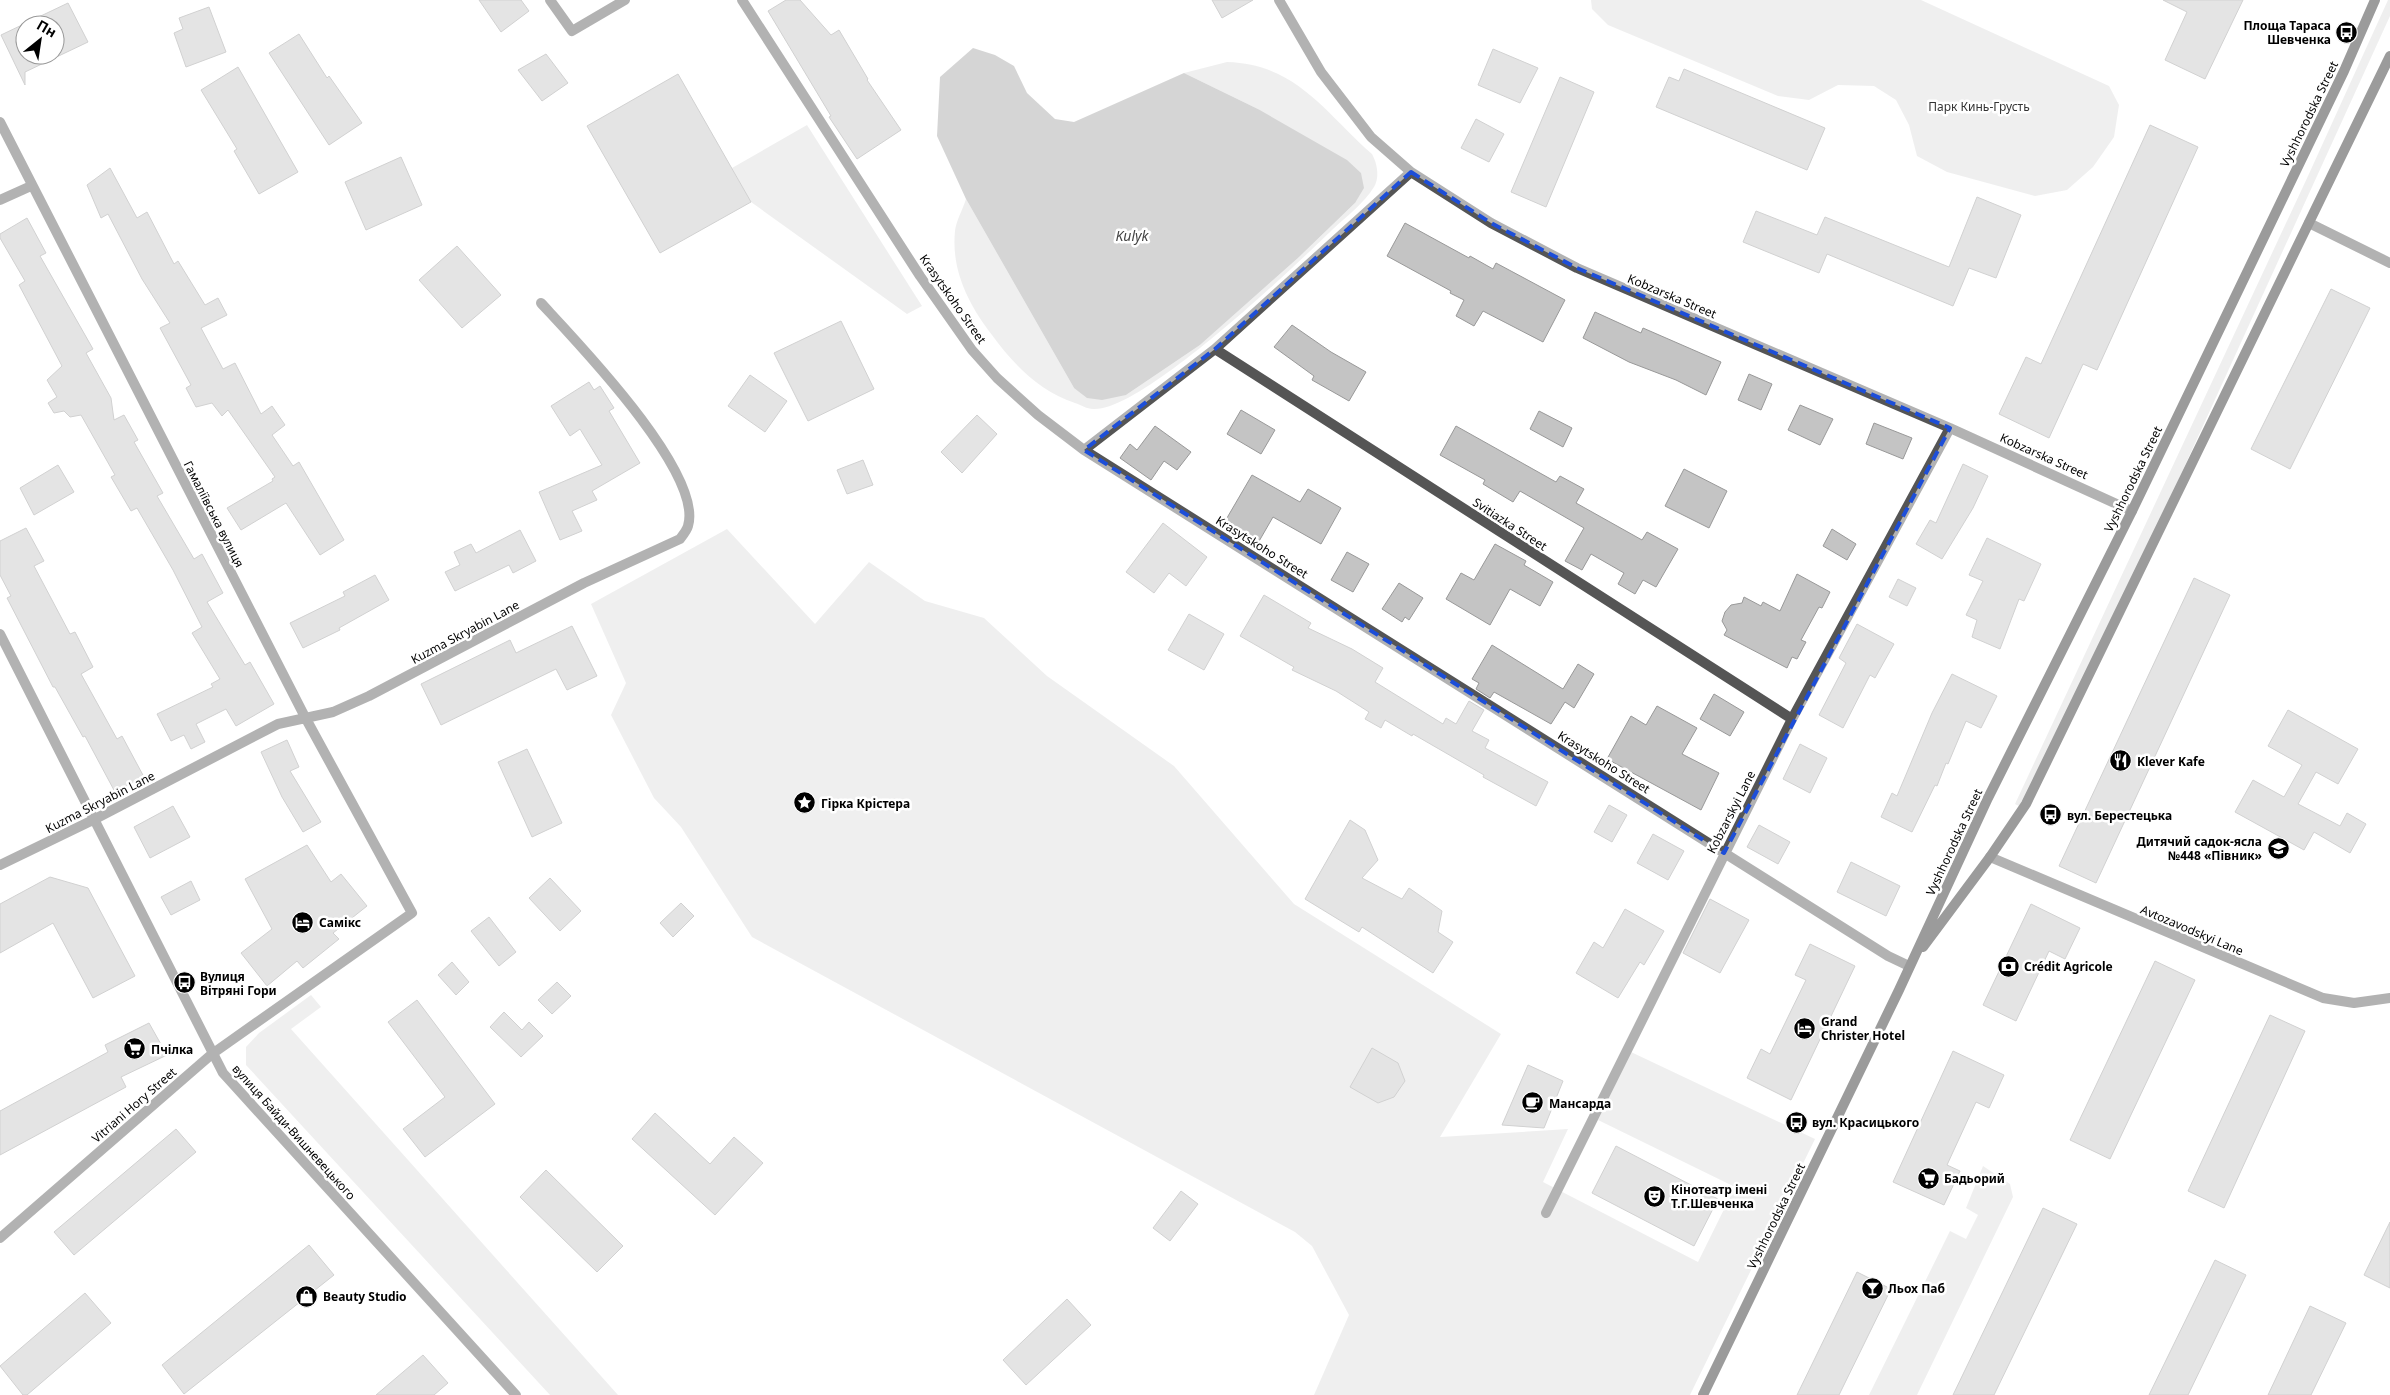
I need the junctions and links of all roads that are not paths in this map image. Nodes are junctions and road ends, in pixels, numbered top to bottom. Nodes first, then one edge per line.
1 (550, 0) edge
2 (625, 0) edge
3 (742, 0) edge
4 (1279, 0) edge
5 (2375, 0) edge
6 (2390, 56) edge
7 (0, 122) edge
8 (1411, 172) junction
9 (31, 186) junction
10 (0, 200) edge
11 (2309, 223) junction
12 (2390, 263) edge
13 (541, 303) dead end
14 (1214, 349) junction
15 (1950, 428) junction
16 (1084, 450) junction
17 (2132, 511) junction
18 (0, 634) edge
19 (305, 717) junction
20 (1792, 720) junction
21 (95, 819) junction
22 (1724, 853) junction
23 (1990, 858) junction
24 (0, 865) edge
25 (412, 913) joint
26 (1909, 966) junction
27 (2390, 998) edge
28 (212, 1054) junction
29 (1546, 1213) dead end
30 (0, 1238) edge
31 (516, 1395) edge
32 (1703, 1395) edge

1 - 2 street
3 - 16 street, Krasytskoho Street
4 - 8 street, Kobzarska Street
5 - 17 main road, Vyshhorodska Street
6 - 11 main road, Vyshhorodska Street
7 - 9 street, Гамаліївська вулиця
8 - 14 street
8 - 15 street, Kobzarska Street
9 - 10 street
9 - 19 street, Гамаліївська вулиця
11 - 12 street
11 - 23 main road, Vyshhorodska Street
13 - 19 street, Kuzma Skryabin Lane
14 - 16 street
14 - 20 street, Svitiazka Street
15 - 17 street, Kobzarska Street
15 - 20 street, Kobzarskyi Lane
16 - 22 street, Krasytskoho Street
17 - 26 main road, Vyshhorodska Street
18 - 21 street, вулиця Байди-Вишневецького
19 - 21 street, Kuzma Skryabin Lane
19 - 25 street, Гамаліївська вулиця
20 - 22 street, Kobzarskyi Lane
21 - 24 street, Kuzma Skryabin Lane
21 - 28 street, вулиця Байди-Вишневецького
22 - 26 street, Krasytskoho Street
22 - 29 street, Kobzarskyi Lane
23 - 26 main road, Vyshhorodska Street
23 - 27 street, Avtozavodskyi Lane
25 - 28 street, Vitriani Hory Street
26 - 32 main road, Vyshhorodska Street
28 - 30 street, Vitriani Hory Street
28 - 31 street, вулиця Байди-Вишневецького

